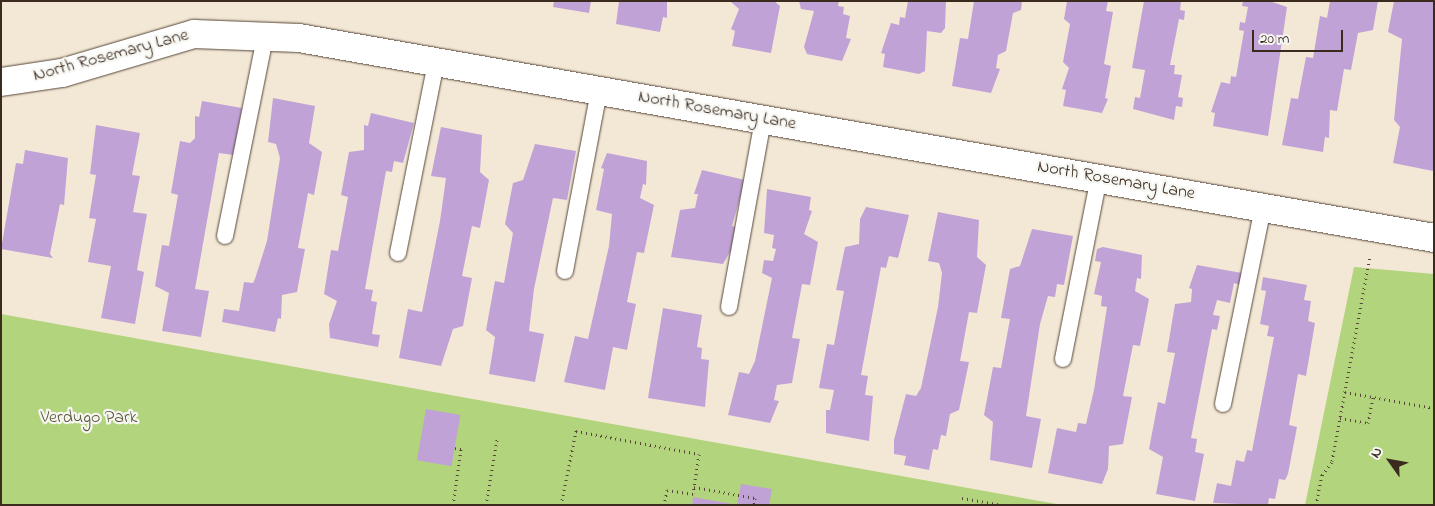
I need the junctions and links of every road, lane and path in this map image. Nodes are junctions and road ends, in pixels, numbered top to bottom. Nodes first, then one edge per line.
1 (265, 37) junction
2 (436, 62) junction
3 (1, 82) edge
4 (599, 90) junction
5 (763, 119) junction
6 (1099, 178) junction
7 (1263, 207) junction
8 (1375, 228) junction
9 (225, 236) dead end
10 (1434, 238) edge
11 (398, 253) dead end
12 (565, 271) dead end
13 (729, 307) dead end
14 (1063, 359) dead end
15 (1345, 392) junction
16 (1373, 397) junction
17 (1223, 404) dead end
18 (1434, 408) edge
19 (1340, 418) junction
20 (497, 439) dead end
21 (455, 448) dead end
22 (694, 488) junction
23 (962, 498) dead end
24 (453, 505) edge
25 (486, 505) edge
26 (561, 505) edge
27 (664, 505) edge
28 (754, 505) edge
29 (1002, 505) edge
30 (1316, 505) edge

1 - 2 street, North Rosemary Lane
1 - 3 street, North Rosemary Lane
1 - 9 lane
2 - 4 street, North Rosemary Lane
2 - 11 lane
4 - 5 street, North Rosemary Lane
4 - 12 lane
5 - 6 street, North Rosemary Lane
5 - 13 lane
6 - 7 street, North Rosemary Lane
6 - 14 lane
7 - 8 street, North Rosemary Lane
7 - 17 lane
8 - 10 street, North Rosemary Lane
8 - 15 path
15 - 16 path
15 - 19 path
16 - 18 path
16 - 19 path
19 - 30 path
20 - 25 path
21 - 24 path
22 - 26 path
22 - 27 path
22 - 28 path
23 - 29 path

